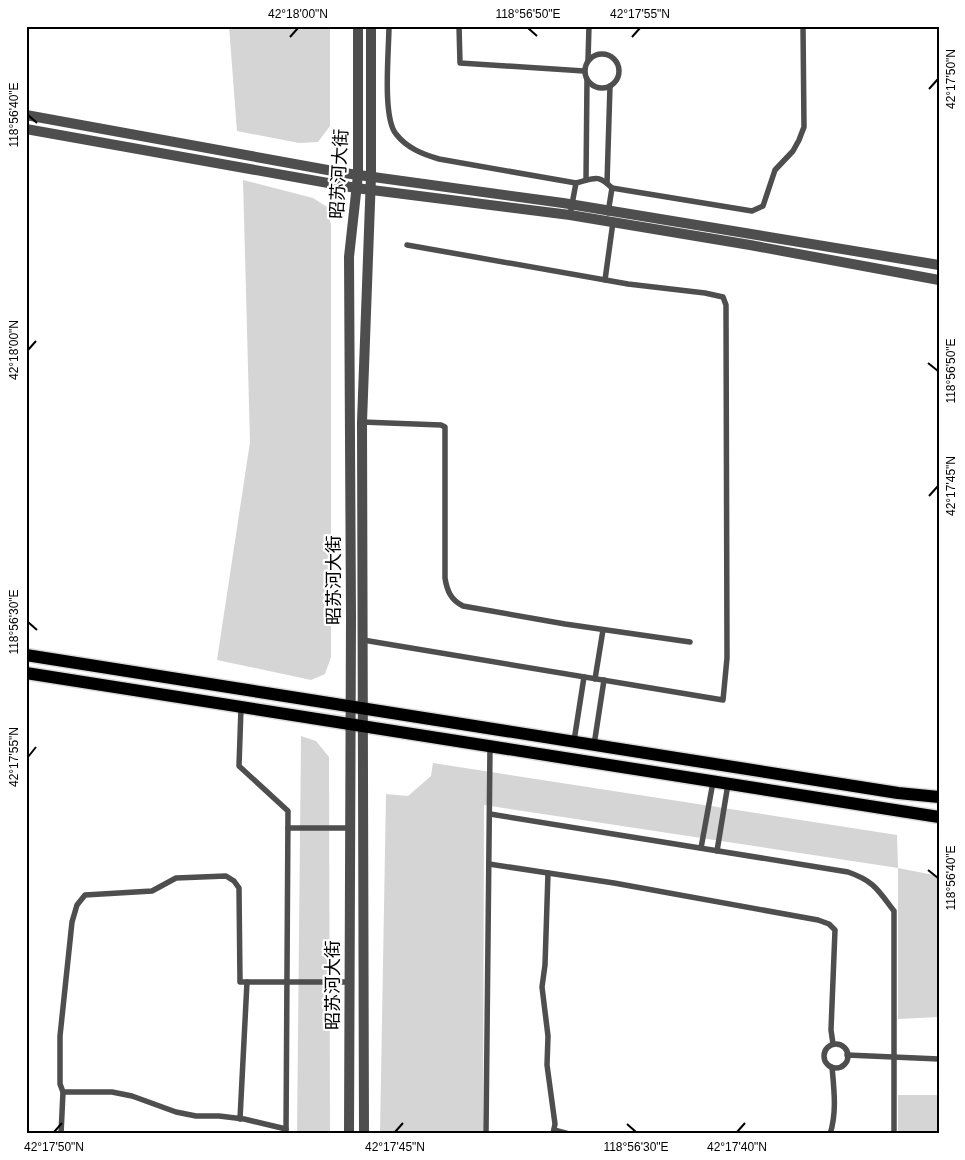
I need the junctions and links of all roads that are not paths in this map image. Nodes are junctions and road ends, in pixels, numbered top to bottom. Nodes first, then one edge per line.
1 (358, 26) edge
2 (371, 26) edge
3 (389, 26) edge
4 (459, 26) edge
5 (589, 26) edge
6 (803, 26) edge
7 (588, 60) junction
8 (584, 71) junction
9 (587, 80) junction
10 (610, 86) junction
11 (26, 115) edge
12 (26, 128) edge
13 (358, 175) junction
14 (371, 176) junction
15 (586, 180) junction
16 (576, 183) junction
17 (607, 183) junction
18 (356, 188) junction
19 (612, 188) junction
20 (370, 191) junction
21 (572, 204) junction
22 (570, 215) junction
23 (609, 218) junction
24 (407, 245) dead end
25 (939, 265) edge
26 (605, 280) junction
27 (939, 280) edge
28 (362, 422) junction
29 (602, 630) junction
30 (363, 640) junction
31 (690, 642) dead end
32 (26, 655) edge
33 (26, 673) edge
34 (584, 677) junction
35 (596, 679) junction
36 (604, 680) junction
37 (350, 707) junction
38 (241, 708) junction
39 (363, 709) junction
40 (350, 725) junction
41 (363, 727) junction
42 (574, 742) junction
43 (594, 745) junction
44 (490, 747) junction
45 (713, 782) junction
46 (728, 784) junction
47 (939, 797) edge
48 (490, 814) junction
49 (939, 817) edge
50 (288, 828) junction
51 (350, 828) junction
52 (701, 848) junction
53 (717, 851) junction
54 (489, 864) junction
55 (548, 873) junction
56 (247, 982) junction
57 (287, 982) junction
58 (349, 982) junction
59 (833, 1044) junction
60 (847, 1055) junction
61 (894, 1057) junction
62 (939, 1059) edge
63 (832, 1067) junction
64 (63, 1092) junction
65 (240, 1119) junction
66 (286, 1131) edge
67 (554, 1132) edge
68 (61, 1134) edge
69 (349, 1134) edge
70 (364, 1134) edge
71 (486, 1134) edge
72 (569, 1134) edge
73 (830, 1134) edge
74 (894, 1134) edge

1 - 13 street, 昭苏河大街
2 - 14 street, 昭苏河大街
3 - 16 lane
4 - 8 lane
5 - 7 lane
6 - 19 lane
7 - 8 lane
7 - 10 lane
8 - 9 lane
9 - 10 lane
9 - 15 lane
10 - 17 lane
11 - 13 street
12 - 18 street
13 - 14 street
13 - 18 street, 昭苏河大街
14 - 20 street, 昭苏河大街
14 - 21 street
15 - 16 lane
15 - 17 lane
16 - 21 lane
17 - 19 lane
18 - 20 street
18 - 37 street, 昭苏河大街
19 - 23 lane
20 - 22 street
20 - 28 street, 昭苏河大街
21 - 22 lane
21 - 23 street
22 - 23 street
23 - 25 street
23 - 26 lane
23 - 27 street
24 - 26 lane
26 - 36 lane
28 - 29 lane
28 - 30 street, 昭苏河大街
29 - 31 lane
29 - 35 lane
30 - 34 lane
30 - 39 street, 昭苏河大街
32 - 37 main road
33 - 38 main road
34 - 35 lane
34 - 42 lane
35 - 36 lane
36 - 43 lane
37 - 39 main road
37 - 40 street, 昭苏河大街
38 - 40 main road
38 - 50 lane
39 - 41 street, 昭苏河大街
39 - 42 main road
40 - 41 main road
40 - 51 street, 昭苏河大街
41 - 44 main road
41 - 70 street, 昭苏河大街
42 - 43 main road
43 - 47 main road
44 - 45 main road
44 - 48 lane
45 - 46 main road
45 - 52 lane
46 - 49 main road
46 - 53 lane
48 - 52 lane
48 - 54 lane
50 - 51 lane
50 - 57 lane
51 - 58 street, 昭苏河大街
52 - 53 lane
53 - 61 lane
54 - 55 lane
54 - 71 lane
55 - 59 lane
55 - 67 lane
56 - 57 lane
56 - 64 lane
56 - 65 lane
57 - 58 lane
57 - 66 lane
58 - 69 street, 昭苏河大街
59 - 60 lane
59 - 63 lane
60 - 61 lane
60 - 63 lane
61 - 62 lane
61 - 74 lane
63 - 73 lane
64 - 65 lane
64 - 68 lane
65 - 66 lane
67 - 72 lane

